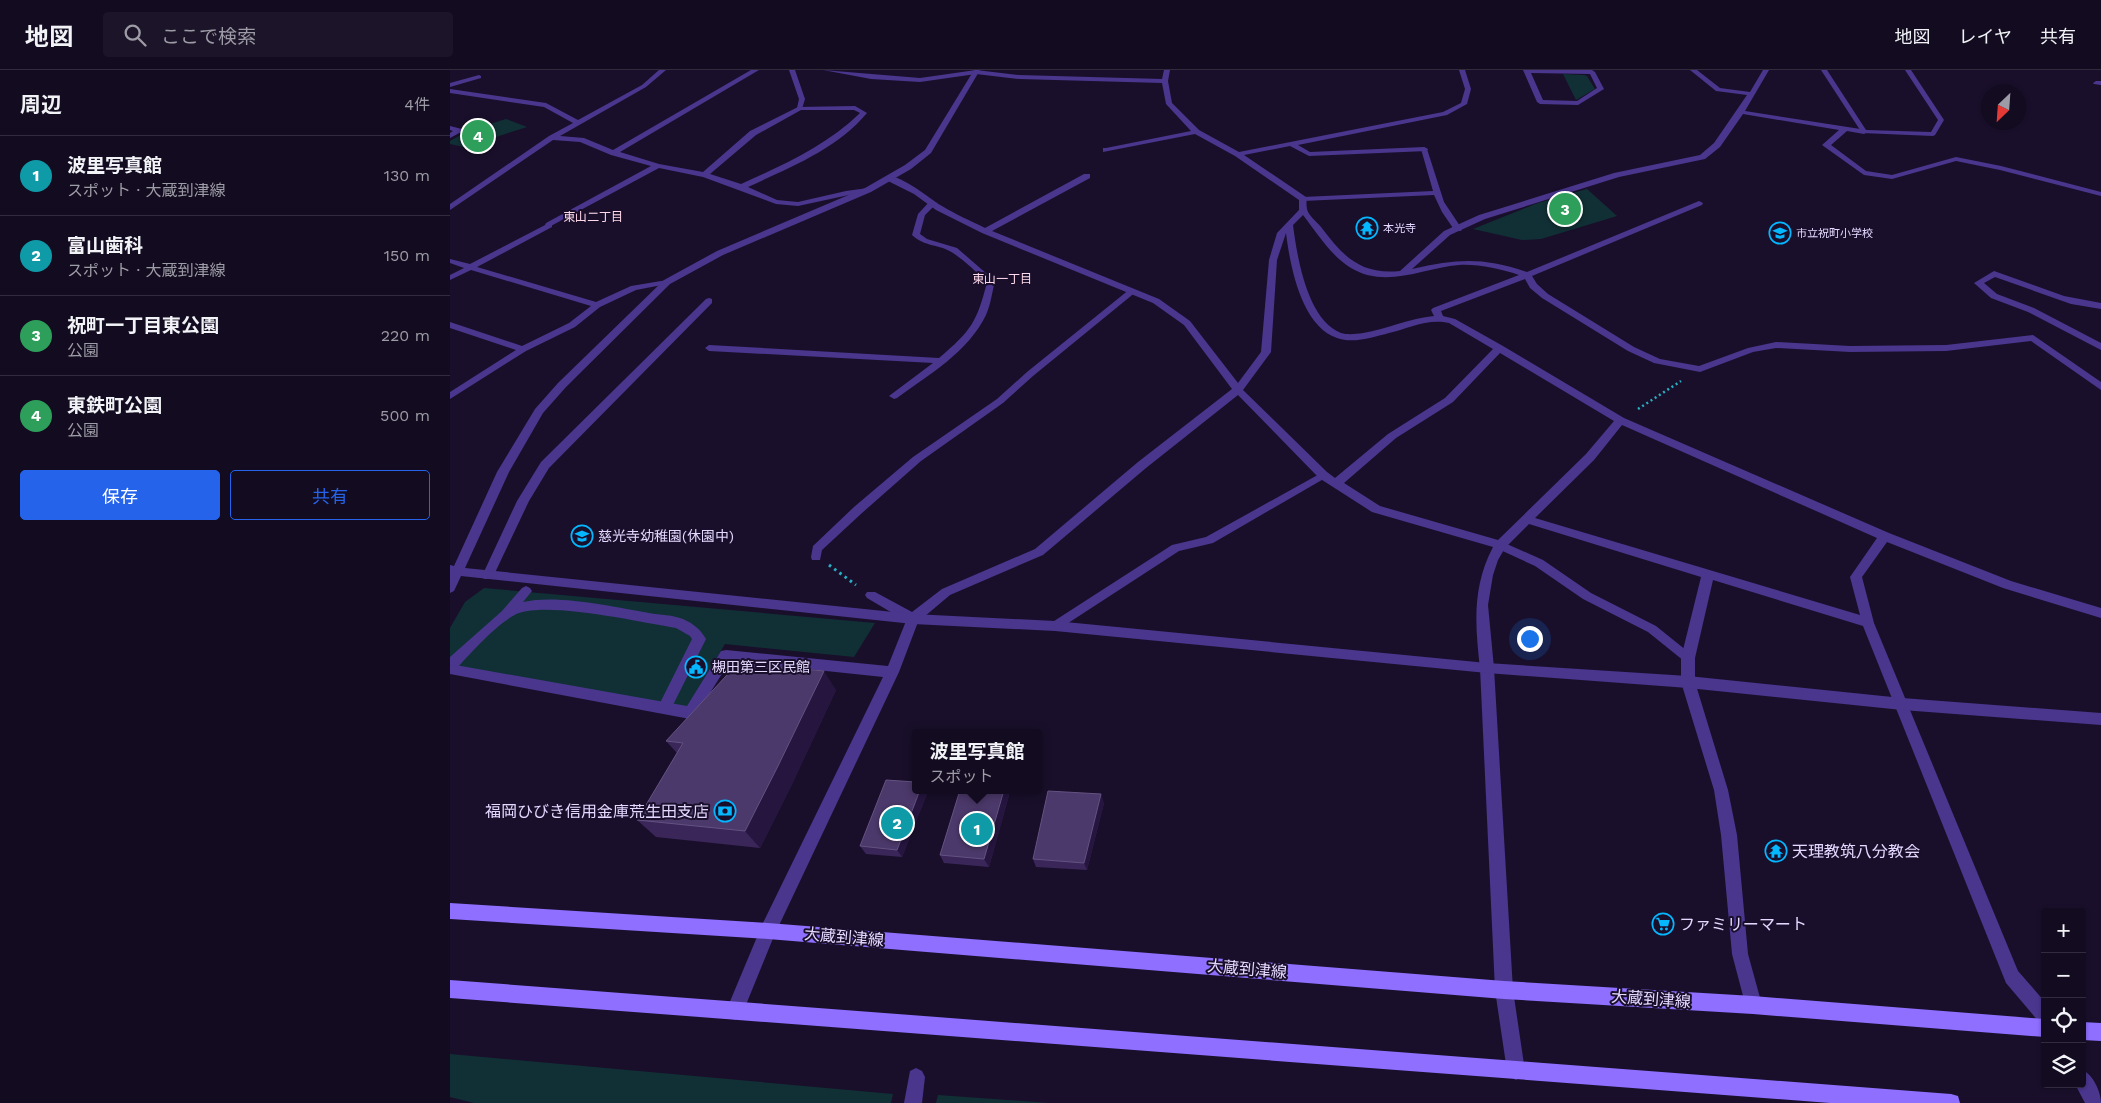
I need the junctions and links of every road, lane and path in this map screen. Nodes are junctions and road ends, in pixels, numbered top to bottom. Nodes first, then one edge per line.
1 (663, 70) edge
2 (756, 70) edge
3 (792, 70) edge
4 (826, 70) edge
5 (1167, 70) edge
6 (1462, 70) edge
7 (1527, 70) edge
8 (1692, 70) edge
9 (1766, 70) edge
10 (1824, 70) edge
11 (1908, 70) edge
12 (976, 71) edge
13 (479, 77) dead end
14 (1165, 81) junction
15 (450, 85) edge
16 (450, 90) edge
17 (1752, 94) junction
18 (800, 108) junction
19 (1741, 112) junction
20 (578, 123) junction
21 (450, 128) edge
22 (1844, 130) junction
23 (1196, 132) junction
24 (1864, 132) junction
25 (450, 136) edge
26 (552, 138) junction
27 (1292, 144) junction
28 (1424, 149) joint
29 (1106, 150) dead end
30 (614, 153) junction
31 (1238, 154) junction
32 (658, 166) junction
33 (705, 175) junction
34 (1087, 176) dead end
35 (889, 178) junction
36 (741, 187) junction
37 (868, 190) junction
38 (1437, 193) junction
39 (2101, 194) edge
40 (1303, 199) junction
41 (933, 203) junction
42 (1700, 204) dead end
43 (450, 208) edge
44 (1303, 210) junction
45 (549, 225) joint
46 (1289, 226) junction
47 (1458, 229) junction
48 (986, 231) junction
49 (450, 261) edge
50 (470, 267) junction
51 (1401, 275) junction
52 (1527, 275) junction
53 (450, 278) edge
54 (667, 282) junction
55 (1133, 291) junction
56 (709, 301) dead end
57 (597, 305) junction
58 (2101, 306) edge
59 (1439, 317) junction
60 (450, 325) edge
61 (2101, 347) edge
62 (709, 348) dead end
63 (1500, 348) junction
64 (523, 349) junction
65 (943, 361) junction
66 (1700, 369) junction
67 (2101, 387) edge
68 (1238, 390) junction
69 (450, 396) edge
70 (894, 396) dead end
71 (1620, 420) junction
72 (1323, 475) junction
73 (1335, 484) junction
74 (1526, 519) junction
75 (1885, 536) junction
76 (1500, 545) junction
77 (816, 557) joint
78 (454, 570) edge
79 (1708, 574) junction
80 (488, 576) junction
81 (450, 588) edge
82 (526, 592) dead end
83 (871, 595) joint
84 (2101, 613) edge
85 (913, 619) junction
86 (500, 620) junction
87 (1868, 623) junction
88 (1055, 626) junction
89 (1688, 658) junction
90 (451, 667) edge
91 (1487, 668) junction
92 (892, 672) junction
93 (1688, 682) junction
94 (667, 703) dead end
95 (1902, 704) junction
96 (2101, 719) edge
97 (450, 910) edge
98 (768, 932) junction
99 (450, 989) edge
100 (1504, 990) junction
101 (1753, 1005) junction
102 (735, 1011) junction
103 (2041, 1011) edge
104 (2041, 1028) edge
105 (2086, 1031) edge
106 (2101, 1032) edge
107 (1516, 1071) junction
108 (916, 1077) dead end
109 (2086, 1086) edge
110 (914, 1100) edge
111 (1951, 1103) edge
112 (2095, 1103) edge

1 - 20 street
2 - 30 street
3 - 18 lane
4 - 12 street
5 - 14 street
6 - 27 street
7 - 7 street
8 - 17 street
9 - 17 street
10 - 24 lane
11 - 24 lane
12 - 14 street
12 - 35 street
13 - 15 street
14 - 23 street
16 - 20 street
17 - 19 street
18 - 33 street
18 - 36 street
19 - 22 street
19 - 47 street
20 - 26 street
21 - 25 street
22 - 24 street
22 - 39 street
23 - 29 street
23 - 31 street
26 - 30 street
26 - 43 street
27 - 28 street
27 - 31 street
28 - 38 lane
30 - 32 street
31 - 40 street
32 - 33 street
32 - 45 street
33 - 36 street
34 - 48 street
35 - 37 street
35 - 41 street
36 - 37 street
37 - 54 street
38 - 40 lane
38 - 47 lane
40 - 44 street
41 - 48 street
41 - 65 lane
42 - 52 street
44 - 46 street
44 - 51 street
45 - 50 lane
46 - 59 street
46 - 68 street
47 - 51 street
48 - 55 street
49 - 50 lane
50 - 53 lane
50 - 57 lane
51 - 52 street
52 - 59 street
52 - 66 street
54 - 57 lane
54 - 78 street
55 - 68 street
55 - 77 lane
56 - 80 street
57 - 64 lane
58 - 61 street
59 - 63 street
60 - 64 lane
62 - 65 lane
63 - 71 street
63 - 73 street
64 - 69 lane
65 - 70 lane
66 - 67 street
66 - 71 path
68 - 72 street
68 - 85 street
71 - 74 street
71 - 75 street
72 - 73 street
72 - 88 lane
73 - 76 street
74 - 76 street
74 - 79 street
75 - 84 street
75 - 87 street
76 - 89 lane
76 - 91 street
77 - 83 path
78 - 80 street
78 - 81 street
79 - 87 street
79 - 89 street
80 - 85 street
82 - 86 street
83 - 85 street
85 - 88 street
85 - 92 street
86 - 90 street
86 - 94 street
87 - 95 street
88 - 91 street
89 - 93 street
90 - 92 street
91 - 93 street
91 - 100 street
92 - 98 street
93 - 95 street
93 - 101 street
95 - 96 street
95 - 103 street
97 - 98 main road, 大蔵到津線
98 - 100 main road, 大蔵到津線
98 - 102 street
99 - 102 main road
100 - 101 main road, 大蔵到津線
100 - 107 street
101 - 104 main road, 大蔵到津線
102 - 107 main road
105 - 106 main road
107 - 111 main road
108 - 110 street
109 - 112 street

